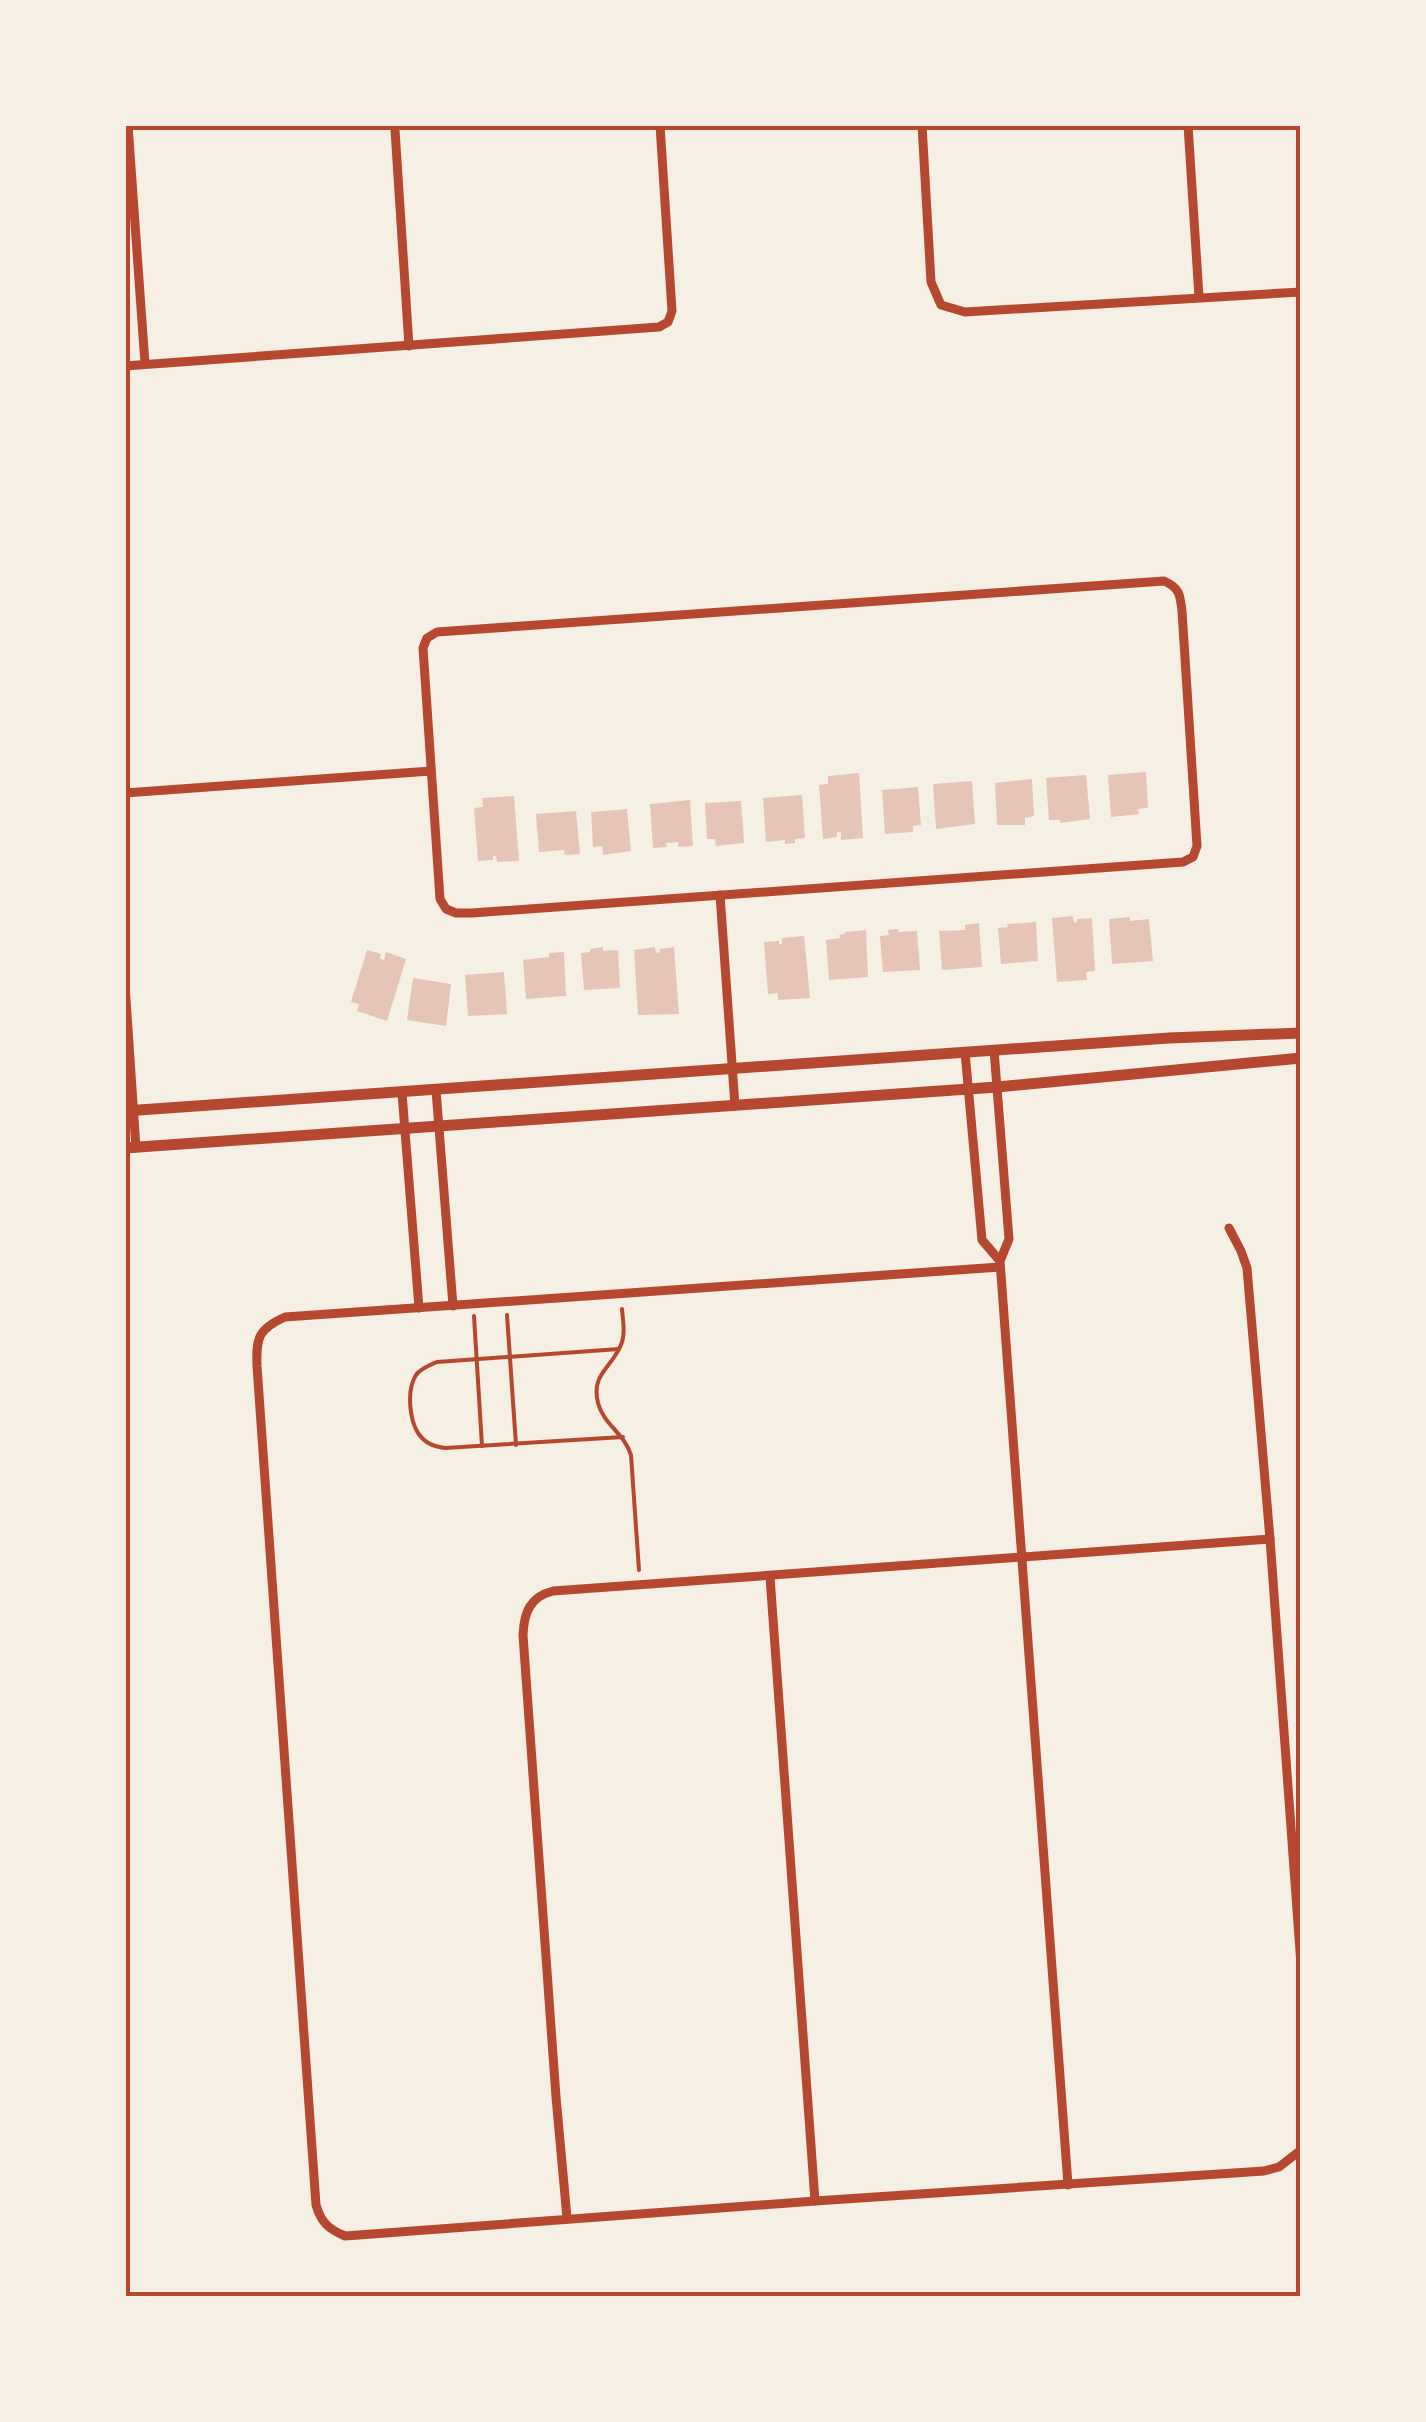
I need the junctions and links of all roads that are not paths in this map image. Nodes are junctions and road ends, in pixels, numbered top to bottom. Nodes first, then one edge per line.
1 (128, 125) edge
2 (660, 125) edge
3 (922, 125) edge
4 (1188, 125) edge
5 (395, 130) dead end
6 (1301, 292) edge
7 (1199, 297) junction
8 (410, 346) junction
9 (145, 364) junction
10 (125, 366) edge
11 (430, 771) junction
12 (125, 793) edge
13 (720, 895) junction
14 (125, 985) edge
15 (1301, 1033) edge
16 (994, 1050) junction
17 (965, 1052) junction
18 (1301, 1058) edge
19 (732, 1069) junction
20 (997, 1087) junction
21 (968, 1089) junction
22 (436, 1090) junction
23 (402, 1093) junction
24 (736, 1106) junction
25 (129, 1110) edge
26 (440, 1128) junction
27 (406, 1129) junction
28 (131, 1148) edge
29 (1229, 1228) dead end
30 (1000, 1264) junction
31 (453, 1306) junction
32 (420, 1308) junction
33 (1270, 1539) junction
34 (1021, 1558) junction
35 (770, 1576) junction
36 (1301, 1965) edge
37 (1301, 2150) edge
38 (1068, 2184) junction
39 (815, 2200) junction
40 (566, 2218) junction

1 - 9 street
2 - 8 street
3 - 7 street
4 - 7 street
5 - 8 street
6 - 7 street
8 - 9 street
9 - 10 street
11 - 12 street
11 - 13 street
11 - 13 street
13 - 19 street
14 - 25 street
15 - 16 street
16 - 17 street
16 - 20 street
17 - 19 street
17 - 21 street
18 - 20 street
19 - 22 street
19 - 24 street
20 - 21 street
20 - 30 street
21 - 24 street
21 - 30 street
22 - 23 street
22 - 26 street
23 - 25 street
23 - 27 street
24 - 26 street
25 - 28 street
26 - 27 street
26 - 31 street
27 - 28 street
27 - 32 street
29 - 33 street
30 - 31 street
30 - 34 street
31 - 32 street
32 - 40 street
33 - 34 street
33 - 36 street
34 - 35 street
34 - 38 street
35 - 39 street
35 - 40 street
37 - 38 street
38 - 39 street
39 - 40 street

